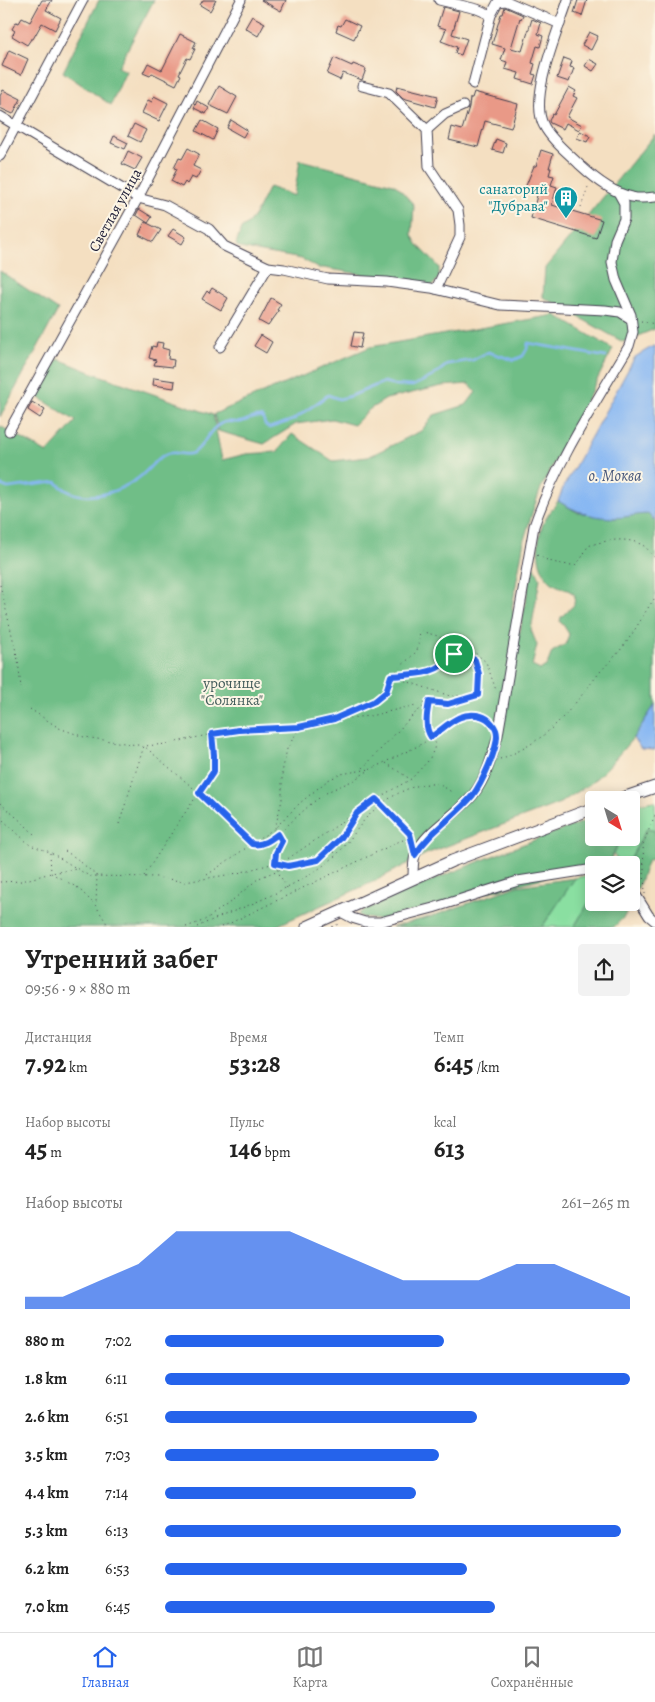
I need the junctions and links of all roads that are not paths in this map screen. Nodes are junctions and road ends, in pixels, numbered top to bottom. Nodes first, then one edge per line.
1 (83, 0) edge
2 (241, 0) edge
3 (439, 0) edge
4 (568, 0) edge
5 (490, 15) junction
6 (560, 24) junction
7 (473, 84) dead end
8 (362, 86) dead end
9 (463, 106) dead end
10 (0, 116) edge
11 (18, 125) junction
12 (427, 130) junction
13 (0, 156) edge
14 (618, 192) junction
15 (655, 197) edge
16 (138, 198) junction
17 (268, 267) junction
18 (433, 289) junction
19 (631, 319) junction
20 (220, 347) dead end
21 (9, 431) dead end
22 (653, 788) edge
23 (640, 792) edge
24 (585, 811) edge
25 (585, 870) edge
26 (413, 878) junction
27 (640, 902) edge
28 (341, 912) junction
29 (655, 921) edge
30 (307, 927) edge

1 - 11 street
2 - 16 street, Светлая улица
3 - 5 street
4 - 6 street
5 - 6 street
5 - 7 street
6 - 14 street
8 - 12 street
9 - 12 street
10 - 11 street
11 - 13 street
11 - 16 street
12 - 18 street
14 - 15 street
14 - 19 street
16 - 17 street
16 - 21 street, Светлая улица
17 - 18 street
17 - 20 street
18 - 19 street
19 - 26 street
22 - 23 main road
24 - 26 main road
25 - 28 street
26 - 28 main road
27 - 29 street
28 - 30 main road

